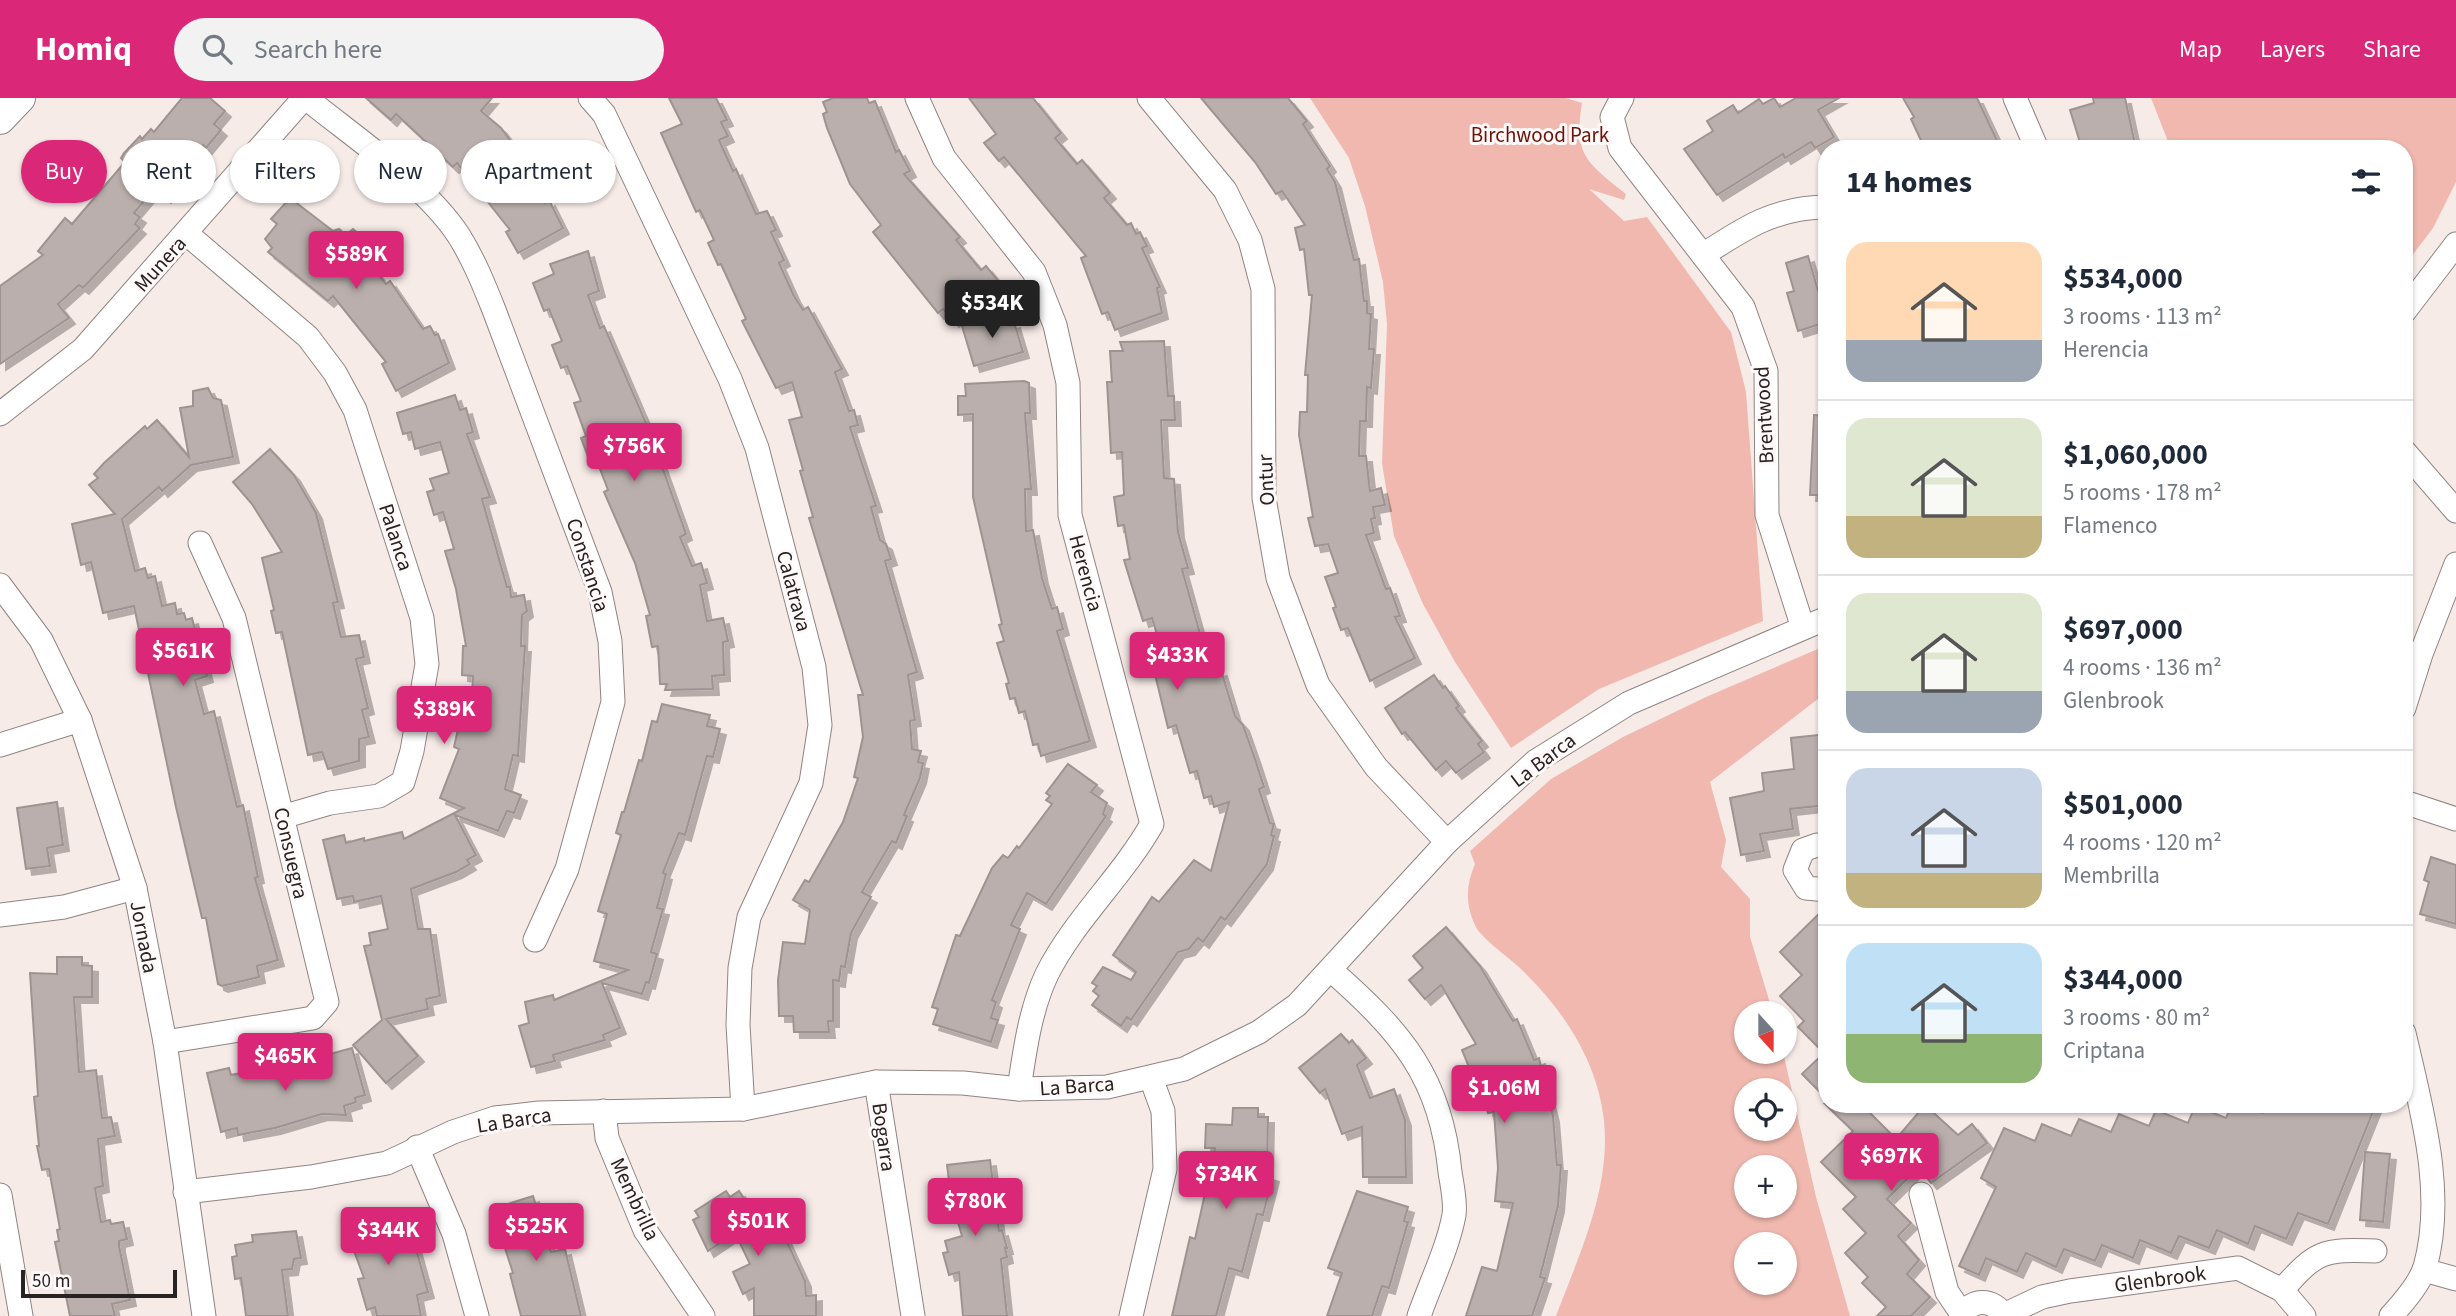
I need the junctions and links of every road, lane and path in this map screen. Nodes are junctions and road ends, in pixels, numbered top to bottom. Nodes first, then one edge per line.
1 (20, 98) edge
2 (305, 98) edge
3 (590, 98) edge
4 (917, 98) edge
5 (1149, 98) edge
6 (2015, 98) edge
7 (1617, 108) edge
8 (0, 119) edge
9 (2033, 140) edge
10 (1818, 207) edge
11 (187, 234) junction
12 (2456, 244) edge
13 (1703, 255) junction
14 (2413, 300) edge
15 (0, 414) edge
16 (2413, 461) edge
17 (2456, 511) edge
18 (200, 543) dead end
19 (2456, 564) edge
20 (0, 585) edge
21 (1818, 622) edge
22 (1803, 628) junction
23 (2413, 650) edge
24 (80, 720) junction
25 (0, 745) edge
26 (2413, 805) edge
27 (282, 817) junction
28 (2456, 819) edge
29 (1447, 842) junction
30 (1818, 846) edge
31 (135, 888) junction
32 (1818, 891) edge
33 (0, 915) edge
34 (535, 940) dead end
35 (1332, 971) junction
36 (165, 1042) junction
37 (2413, 1077) edge
38 (1151, 1078) junction
39 (876, 1082) junction
40 (1019, 1089) junction
41 (743, 1109) junction
42 (604, 1111) junction
43 (417, 1147) junction
44 (185, 1192) junction
45 (1921, 1194) dead end
46 (0, 1195) edge
47 (2375, 1251) dead end
48 (2424, 1270) junction
49 (2456, 1279) edge
50 (2282, 1290) junction
51 (1962, 1315) edge
52 (2004, 1315) edge
53 (21, 1316) edge
54 (204, 1316) edge
55 (477, 1316) edge
56 (703, 1316) edge
57 (914, 1316) edge
58 (1131, 1316) edge
59 (1419, 1316) edge
60 (2304, 1316) edge
61 (2391, 1316) edge

1 - 8 main road
2 - 11 street, Munera
2 - 34 street, Constancia
3 - 41 street, Calatrava
4 - 40 street, Herencia
5 - 29 street, Ontur
6 - 9 street
7 - 13 street, Brentwood
10 - 13 street
11 - 15 street, Munera
11 - 27 street, Palanca
12 - 14 street
13 - 22 street, Brentwood
16 - 17 street
18 - 27 street, Consuegra
19 - 23 street
20 - 24 street, Jornada
21 - 22 street, La Barca
22 - 29 street, La Barca
24 - 25 street
24 - 31 street, Jornada
26 - 28 street
27 - 36 street, Consuegra
29 - 35 street, La Barca
30 - 32 street
31 - 33 street
31 - 36 street, Jornada
35 - 38 street, La Barca
35 - 59 street
36 - 44 street, Jornada
37 - 48 street
38 - 40 street, La Barca
38 - 58 street
39 - 40 street, La Barca
39 - 41 street, La Barca
39 - 57 street, Bogarra
41 - 42 street, La Barca
42 - 43 street, La Barca
42 - 56 street, Membrilla
43 - 44 street, La Barca
43 - 55 street
44 - 54 street, Jornada
45 - 51 street
46 - 53 street
47 - 50 street
48 - 49 street
48 - 61 street
50 - 52 street, Glenbrook
50 - 60 street, Glenbrook
51 - 52 street

